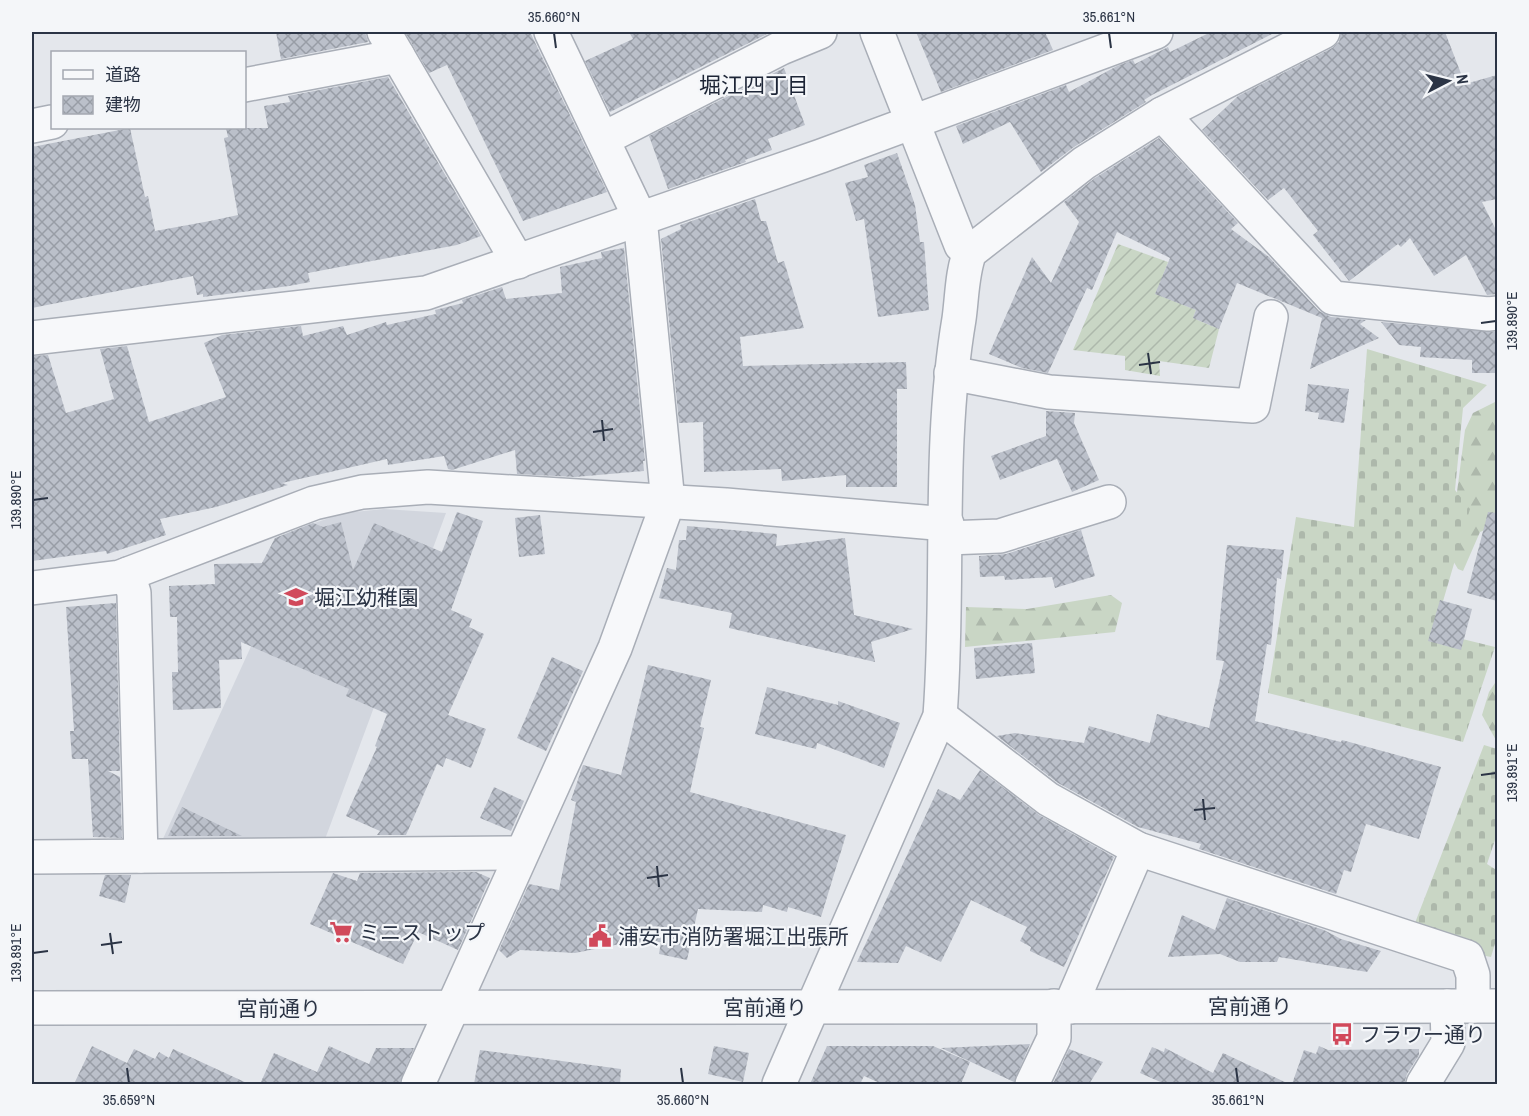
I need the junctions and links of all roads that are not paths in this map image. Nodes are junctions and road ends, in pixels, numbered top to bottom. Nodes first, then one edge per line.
1 (551, 32) edge
2 (820, 32) edge
3 (877, 32) edge
4 (1156, 32) edge
5 (1323, 32) edge
6 (391, 44) edge
7 (246, 84) edge
8 (1162, 114) junction
9 (51, 122) edge
10 (914, 122) junction
11 (32, 126) edge
12 (603, 139) junction
13 (640, 218) junction
14 (970, 252) junction
15 (518, 262) junction
16 (1497, 313) edge
17 (1271, 318) dead end
18 (32, 338) edge
19 (951, 373) junction
20 (668, 501) junction
21 (1109, 502) dead end
22 (947, 531) junction
23 (128, 574) junction
24 (32, 588) edge
25 (940, 716) junction
26 (1138, 849) junction
27 (521, 853) junction
28 (141, 856) junction
29 (32, 857) edge
30 (813, 1006) junction
31 (1062, 1006) junction
32 (1472, 1006) edge
33 (453, 1007) junction
34 (32, 1008) edge
35 (418, 1084) edge
36 (779, 1084) edge
37 (1032, 1084) edge
38 (1423, 1084) edge

1 - 12 street
2 - 12 street
3 - 10 street
4 - 10 street
5 - 8 street
6 - 7 street
6 - 15 street
8 - 14 street
8 - 16 street
9 - 11 street
10 - 13 street
10 - 14 street
12 - 13 street
13 - 15 street
13 - 20 street
14 - 19 street
15 - 18 street
17 - 19 street
19 - 22 street
20 - 22 street
20 - 23 street
20 - 27 street
21 - 22 street
22 - 25 street
23 - 24 street
23 - 28 street
25 - 26 street
25 - 30 street
26 - 31 street
26 - 32 street
27 - 28 street
27 - 33 street
28 - 29 street
30 - 31 street, 宮前通り
30 - 33 street, 宮前通り
30 - 36 street
31 - 32 street, 宮前通り
31 - 37 street
32 - 38 street
33 - 34 street, 宮前通り
33 - 35 street

